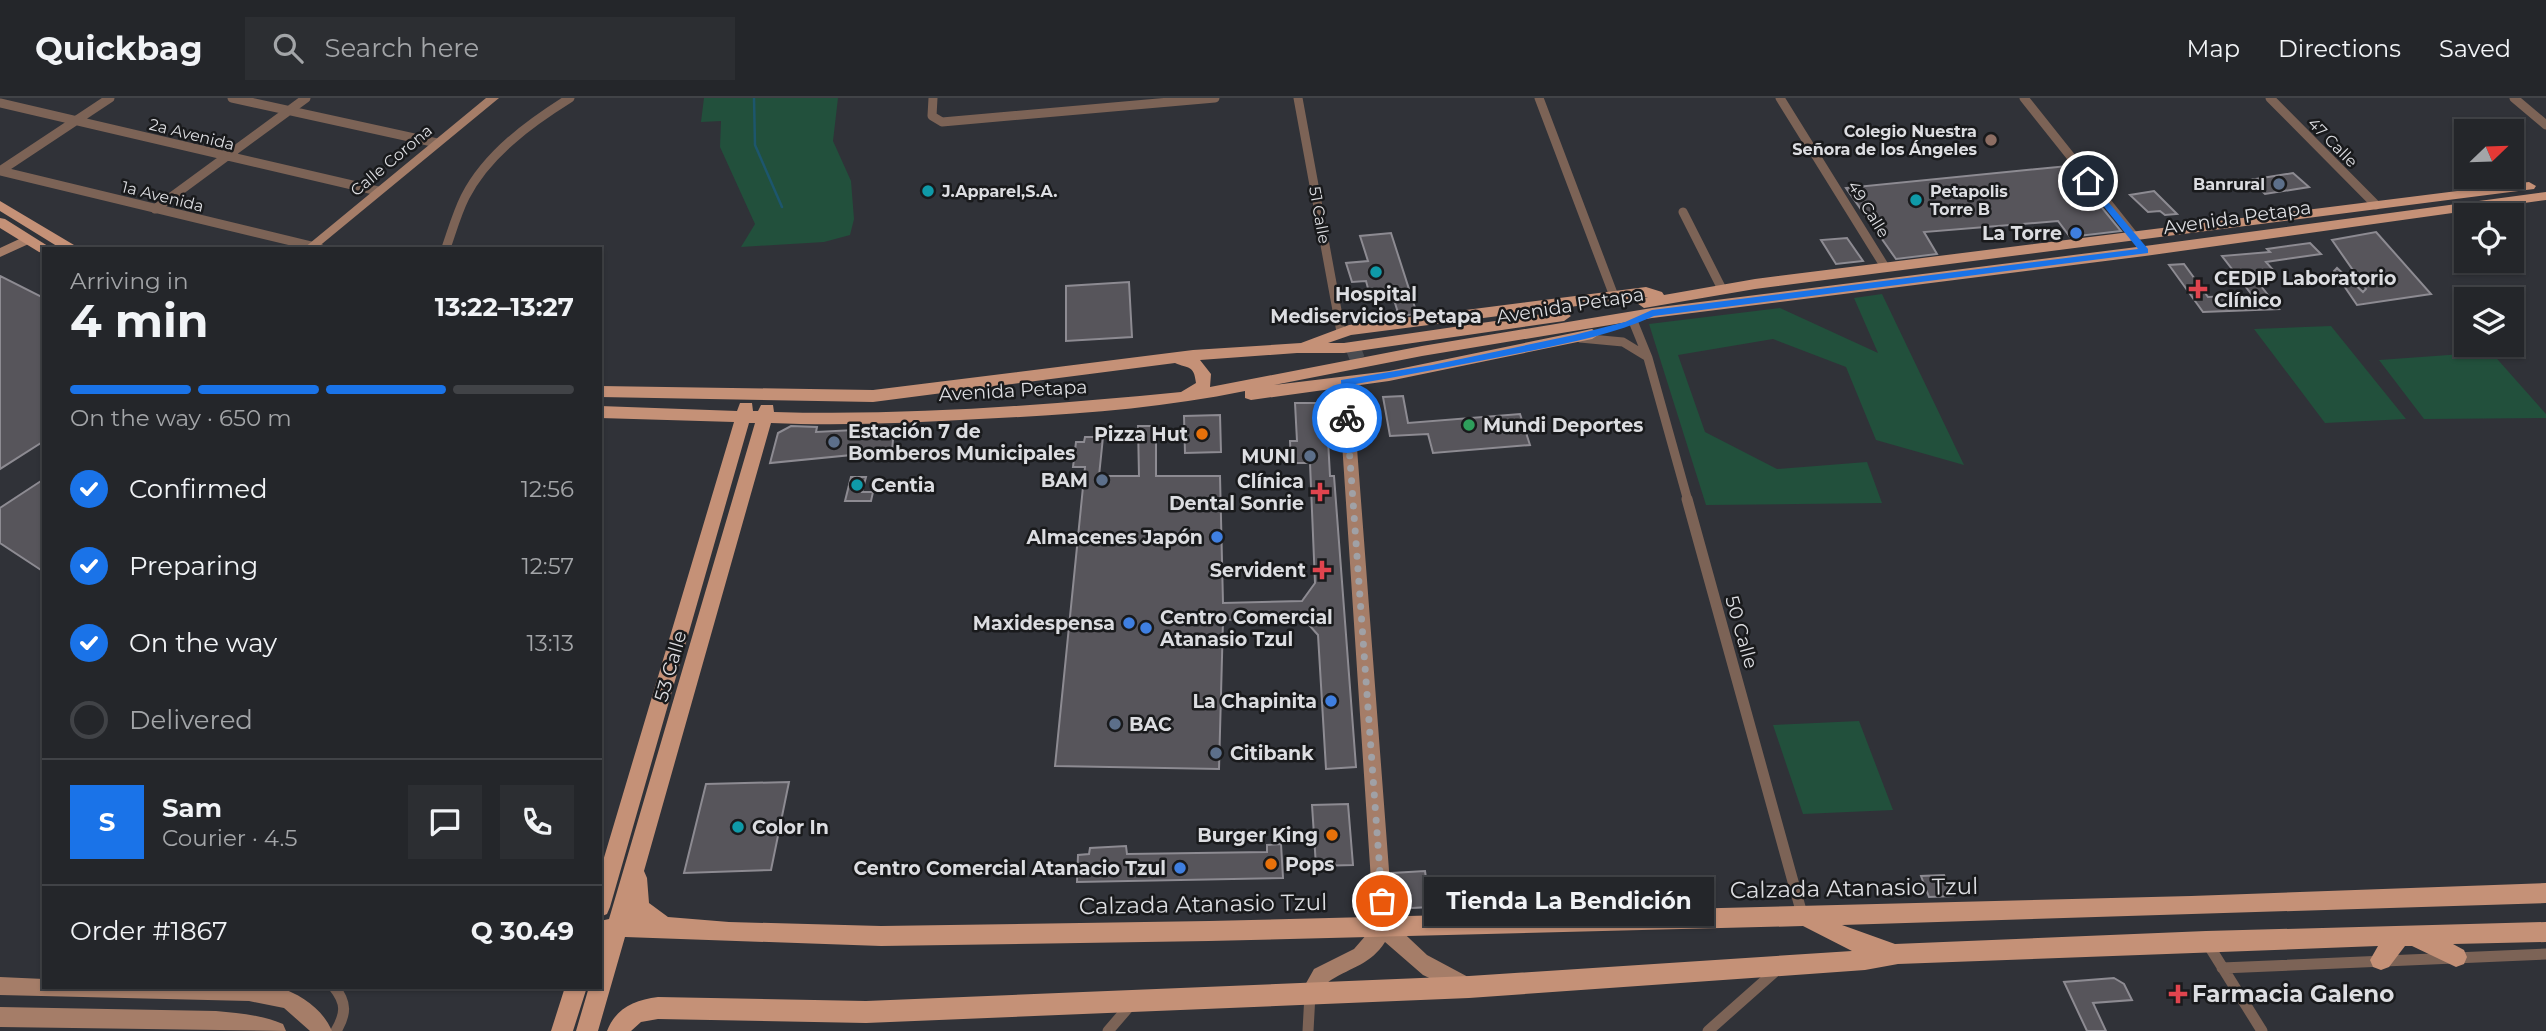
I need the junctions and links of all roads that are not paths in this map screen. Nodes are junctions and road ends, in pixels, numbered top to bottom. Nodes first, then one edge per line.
1 (110, 98) edge
2 (232, 98) edge
3 (306, 98) edge
4 (492, 98) edge
5 (570, 98) edge
6 (933, 98) edge
7 (1060, 98) edge
8 (1215, 98) edge
9 (1298, 98) edge
10 (1539, 98) edge
11 (1780, 98) edge
12 (2024, 98) edge
13 (2270, 98) edge
14 (2514, 98) edge
15 (0, 103) edge
16 (1060, 110) junction
17 (289, 111) junction
18 (77, 120) junction
19 (2546, 125) edge
20 (437, 142) junction
21 (225, 157) junction
22 (0, 171) edge
23 (2546, 184) edge
24 (378, 191) junction
25 (2546, 196) edge
26 (0, 205) edge
27 (2376, 205) junction
28 (155, 209) junction
29 (1683, 212) dead end
30 (0, 222) edge
31 (2134, 236) junction
32 (28, 239) junction
33 (67, 247) edge
34 (310, 247) edge
35 (315, 247) edge
36 (446, 247) edge
37 (3, 248) edge
38 (42, 248) edge
39 (2145, 251) junction
40 (1885, 267) junction
41 (1722, 289) junction
42 (1614, 296) junction
43 (1667, 298) junction
44 (1652, 313) junction
45 (1633, 321) junction
46 (1341, 332) junction
47 (1574, 338) junction
48 (1352, 345) dead end
49 (1297, 348) junction
50 (1648, 358) junction
51 (1152, 359) junction
52 (1360, 366) dead end
53 (1024, 377) junction
54 (1345, 382) junction
55 (602, 391) edge
56 (749, 395) junction
57 (772, 396) junction
58 (1188, 397) junction
59 (1161, 400) junction
60 (1029, 411) junction
61 (602, 412) edge
62 (742, 418) junction
63 (763, 418) junction
64 (640, 848) junction
65 (2546, 893) edge
66 (602, 900) edge
67 (1802, 914) junction
68 (666, 927) junction
69 (1384, 927) junction
70 (2546, 932) edge
71 (610, 936) edge
72 (2407, 936) junction
73 (2206, 941) junction
74 (1898, 954) junction
75 (2546, 954) edge
76 (2456, 957) junction
77 (2381, 960) junction
78 (1782, 965) junction
79 (2222, 968) junction
80 (602, 980) edge
81 (0, 986) edge
82 (1469, 987) junction
83 (42, 988) edge
84 (57, 989) edge
85 (336, 989) edge
86 (575, 989) edge
87 (600, 989) edge
88 (1310, 994) junction
89 (1135, 1000) junction
90 (0, 1017) edge
91 (276, 1031) edge
92 (322, 1031) edge
93 (337, 1031) edge
94 (562, 1031) edge
95 (587, 1031) edge
96 (618, 1031) edge
97 (1108, 1031) edge
98 (1308, 1031) edge
99 (1708, 1031) edge
100 (2262, 1031) edge

1 - 18 street
2 - 17 street
3 - 17 street
4 - 20 street, Calle Corona
5 - 36 street
6 - 16 street
7 - 16 street
8 - 16 street
9 - 46 street, 51 Calle
10 - 42 street
11 - 40 street, 49 Calle
12 - 31 street
13 - 27 street, 47 Calle
14 - 19 street
15 - 18 street, 2a Avenida
17 - 20 street
17 - 21 street
18 - 21 street, 2a Avenida
18 - 22 street
20 - 24 street, Calle Corona
21 - 24 street, 2a Avenida
21 - 28 street
22 - 28 street, 1a Avenida
23 - 27 main road, Avenida Petapa
24 - 35 street, Calle Corona
25 - 39 main road, Avenida Petapa
26 - 33 main road
27 - 31 main road, Avenida Petapa
28 - 34 street, 1a Avenida
29 - 41 street
30 - 32 main road
31 - 39 main road
31 - 40 main road, Avenida Petapa
32 - 37 street
32 - 38 main road
39 - 44 main road, Avenida Petapa
40 - 41 main road, Avenida Petapa
41 - 43 main road, Avenida Petapa
42 - 43 main road
42 - 46 main road
43 - 48 main road
43 - 49 main road, Avenida Petapa
44 - 45 main road
44 - 58 main road, Avenida Petapa
45 - 47 main road
45 - 50 street, 50 Calle
45 - 52 main road
46 - 49 main road
47 - 50 street
47 - 54 main road
49 - 51 main road, Avenida Petapa
50 - 67 street, 50 Calle
51 - 53 main road, Avenida Petapa
51 - 59 main road
53 - 57 main road, Avenida Petapa
53 - 60 main road
54 - 58 main road
54 - 69 street
55 - 56 main road, Avenida Petapa
56 - 57 main road, Avenida Petapa
56 - 62 main road, 53 Calle
57 - 63 main road, 53 Calle
58 - 59 main road, Avenida Petapa
59 - 60 main road, Avenida Petapa
60 - 63 main road, Avenida Petapa
61 - 62 main road, Avenida Petapa
62 - 63 main road, Avenida Petapa
62 - 66 main road, 53 Calle
63 - 64 main road, 53 Calle
64 - 68 main road
64 - 71 main road, 53 Calle
65 - 67 main road, Calzada Atanasio Tzul
67 - 69 main road, Calzada Atanasio Tzul
67 - 74 main road
68 - 69 main road, Calzada Atanasio Tzul
68 - 71 main road, Calzada Atanasio Tzul
69 - 82 street
69 - 88 street
70 - 72 main road
71 - 80 main road, 53 Calle
72 - 73 main road
72 - 76 main road
72 - 77 main road
73 - 74 main road
73 - 79 street
74 - 78 main road
75 - 76 street
76 - 77 street
77 - 79 street
78 - 82 main road
78 - 99 street
79 - 100 street
81 - 83 street
82 - 88 main road
84 - 92 street
85 - 93 street
86 - 94 main road
87 - 95 main road, 53 Calle
88 - 89 main road
88 - 98 street
89 - 96 main road
89 - 97 street
90 - 91 street

